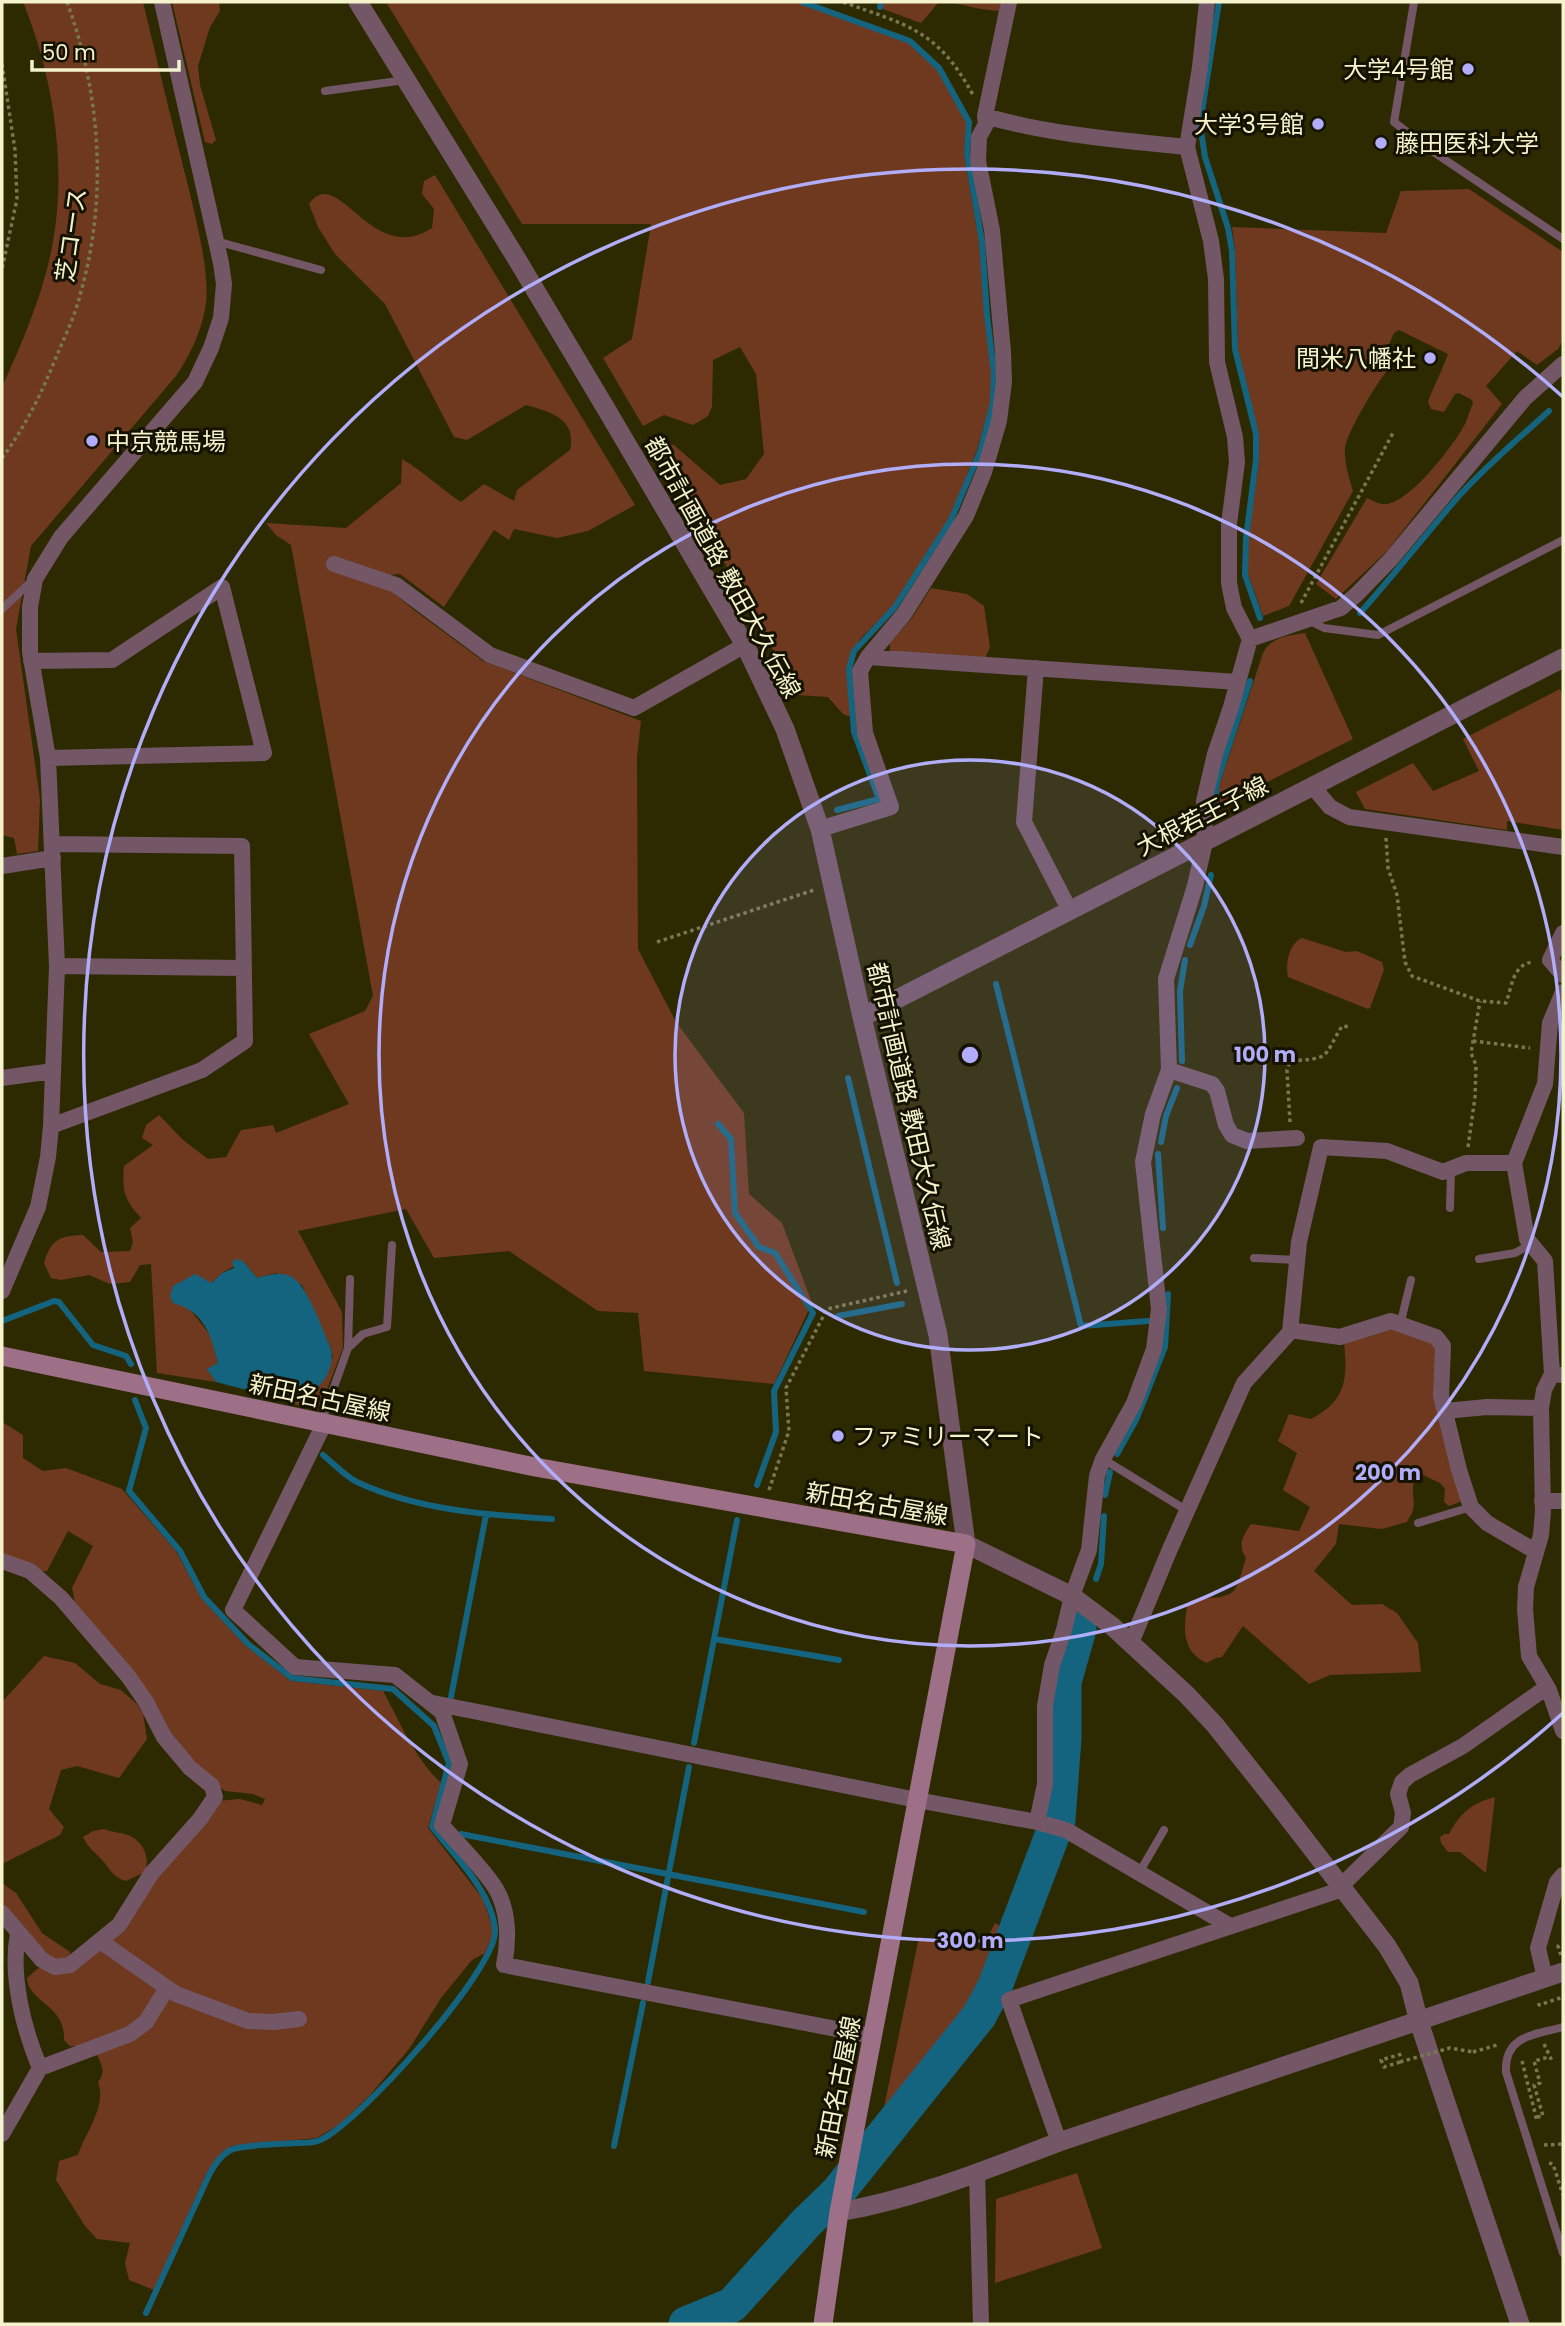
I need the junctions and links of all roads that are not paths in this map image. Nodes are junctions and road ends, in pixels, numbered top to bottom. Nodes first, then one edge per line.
1 (162, 2) edge
2 (358, 2) edge
3 (1009, 2) edge
4 (1208, 2) edge
5 (1414, 2) edge
6 (407, 79) junction
7 (325, 91) dead end
8 (985, 116) junction
9 (1187, 147) junction
10 (1563, 239) edge
11 (216, 241) junction
12 (321, 270) dead end
13 (1563, 364) edge
14 (1563, 540) edge
15 (334, 564) dead end
16 (35, 579) junction
17 (2, 609) edge
18 (1307, 620) junction
19 (1250, 639) junction
20 (745, 645) junction
21 (869, 657) junction
22 (1563, 658) edge
23 (32, 661) junction
24 (1036, 668) junction
25 (1238, 682) junction
26 (48, 758) junction
27 (1312, 787) junction
28 (820, 829) junction
29 (1205, 842) junction
30 (1563, 846) edge
31 (53, 851) junction
32 (2, 866) edge
33 (1070, 911) junction
34 (1563, 933) edge
35 (57, 966) junction
36 (244, 968) junction
37 (1563, 975) edge
38 (1563, 992) edge
39 (862, 1017) junction
40 (1169, 1070) junction
41 (53, 1071) junction
42 (2, 1078) edge
43 (51, 1126) junction
44 (1294, 1138) road end
45 (1514, 1163) junction
46 (1458, 1165) junction
47 (1450, 1208) dead end
48 (1531, 1244) junction
49 (393, 1245) dead end
50 (1254, 1258) dead end
51 (1479, 1259) dead end
52 (1297, 1260) junction
53 (4, 1278) edge
54 (350, 1279) dead end
55 (1411, 1280) dead end
56 (1400, 1325) junction
57 (1290, 1330) junction
58 (348, 1348) junction
59 (2, 1356) edge
60 (1558, 1374) edge
61 (1541, 1408) junction
62 (1445, 1410) junction
63 (323, 1423) junction
64 (1103, 1459) junction
65 (1542, 1501) junction
66 (1563, 1501) edge
67 (1471, 1507) junction
68 (1186, 1510) junction
69 (1418, 1522) dead end
70 (965, 1545) junction
71 (1535, 1551) junction
72 (2, 1561) edge
73 (1072, 1596) junction
74 (1131, 1643) junction
75 (1553, 1687) edge
76 (433, 1703) junction
77 (1563, 1731) edge
78 (917, 1800) junction
79 (1040, 1823) junction
80 (1164, 1830) dead end
81 (1139, 1873) junction
82 (1563, 1875) edge
83 (1342, 1887) junction
84 (2, 1913) edge
85 (1230, 1926) junction
86 (18, 1933) junction
87 (100, 1941) junction
88 (1554, 1975) edge
89 (167, 1988) junction
90 (299, 2019) dead end
91 (1419, 2022) junction
92 (1563, 2027) edge
93 (873, 2036) junction
94 (40, 2068) junction
95 (2, 2134) edge
96 (1059, 2142) junction
97 (977, 2173) junction
98 (840, 2208) junction
99 (1563, 2253) edge
100 (822, 2324) edge
101 (981, 2324) edge
102 (1520, 2324) edge

1 - 11 street
2 - 6 street, 都市計画道路 敷田大久伝線
3 - 8 street
4 - 9 street
5 - 10 lane
6 - 7 lane
6 - 20 street, 都市計画道路 敷田大久伝線
8 - 9 street
8 - 21 street
9 - 19 street
11 - 12 lane
11 - 16 street
13 - 18 street
14 - 18 lane
15 - 20 street
16 - 17 lane
16 - 23 street
18 - 19 street
19 - 25 street
20 - 28 street, 都市計画道路 敷田大久伝線
21 - 24 street
21 - 28 street
22 - 27 street, 大根若王子線
23 - 26 street
23 - 26 street
24 - 25 street
24 - 33 street
25 - 29 street
26 - 31 street
27 - 29 street, 大根若王子線
27 - 30 street
28 - 39 street, 都市計画道路 敷田大久伝線
29 - 33 street, 大根若王子線
29 - 40 street
31 - 32 street
31 - 35 street
31 - 36 street
33 - 39 street, 大根若王子線
34 - 37 street
35 - 36 street
35 - 41 street
36 - 43 street
38 - 45 street
39 - 70 street, 都市計画道路 敷田大久伝線
40 - 44 street
40 - 64 street
41 - 42 street
41 - 43 street
43 - 53 street
45 - 46 street
45 - 48 street
46 - 47 lane
46 - 52 street
48 - 51 lane
48 - 60 street
49 - 58 lane
50 - 52 lane
52 - 57 street
54 - 58 lane
55 - 56 lane
56 - 57 street
56 - 62 street
57 - 68 street
58 - 63 lane
59 - 63 main road, 新田名古屋線
60 - 61 street
61 - 62 street
61 - 65 street
62 - 67 street
63 - 70 main road, 新田名古屋線
63 - 76 street
64 - 68 lane
64 - 73 street
65 - 66 street
65 - 71 street
67 - 69 lane
67 - 71 street
68 - 74 street
70 - 73 street
70 - 78 main road, 新田名古屋線
71 - 75 street
72 - 87 street
73 - 74 street
73 - 79 street
74 - 83 street
75 - 77 street
75 - 83 street
76 - 78 street
76 - 93 street
78 - 79 street
78 - 93 main road, 新田名古屋線
79 - 81 street
80 - 81 lane
81 - 85 street
82 - 88 street
83 - 85 street
83 - 91 street
84 - 86 street
85 - 96 street
86 - 87 street
86 - 94 street
87 - 89 street
88 - 91 street
89 - 90 street
89 - 94 street
91 - 96 street
91 - 102 street
92 - 99 lane
93 - 98 main road, 新田名古屋線
94 - 95 street
96 - 97 street
97 - 98 street
97 - 101 street
98 - 100 main road, 新田名古屋線

